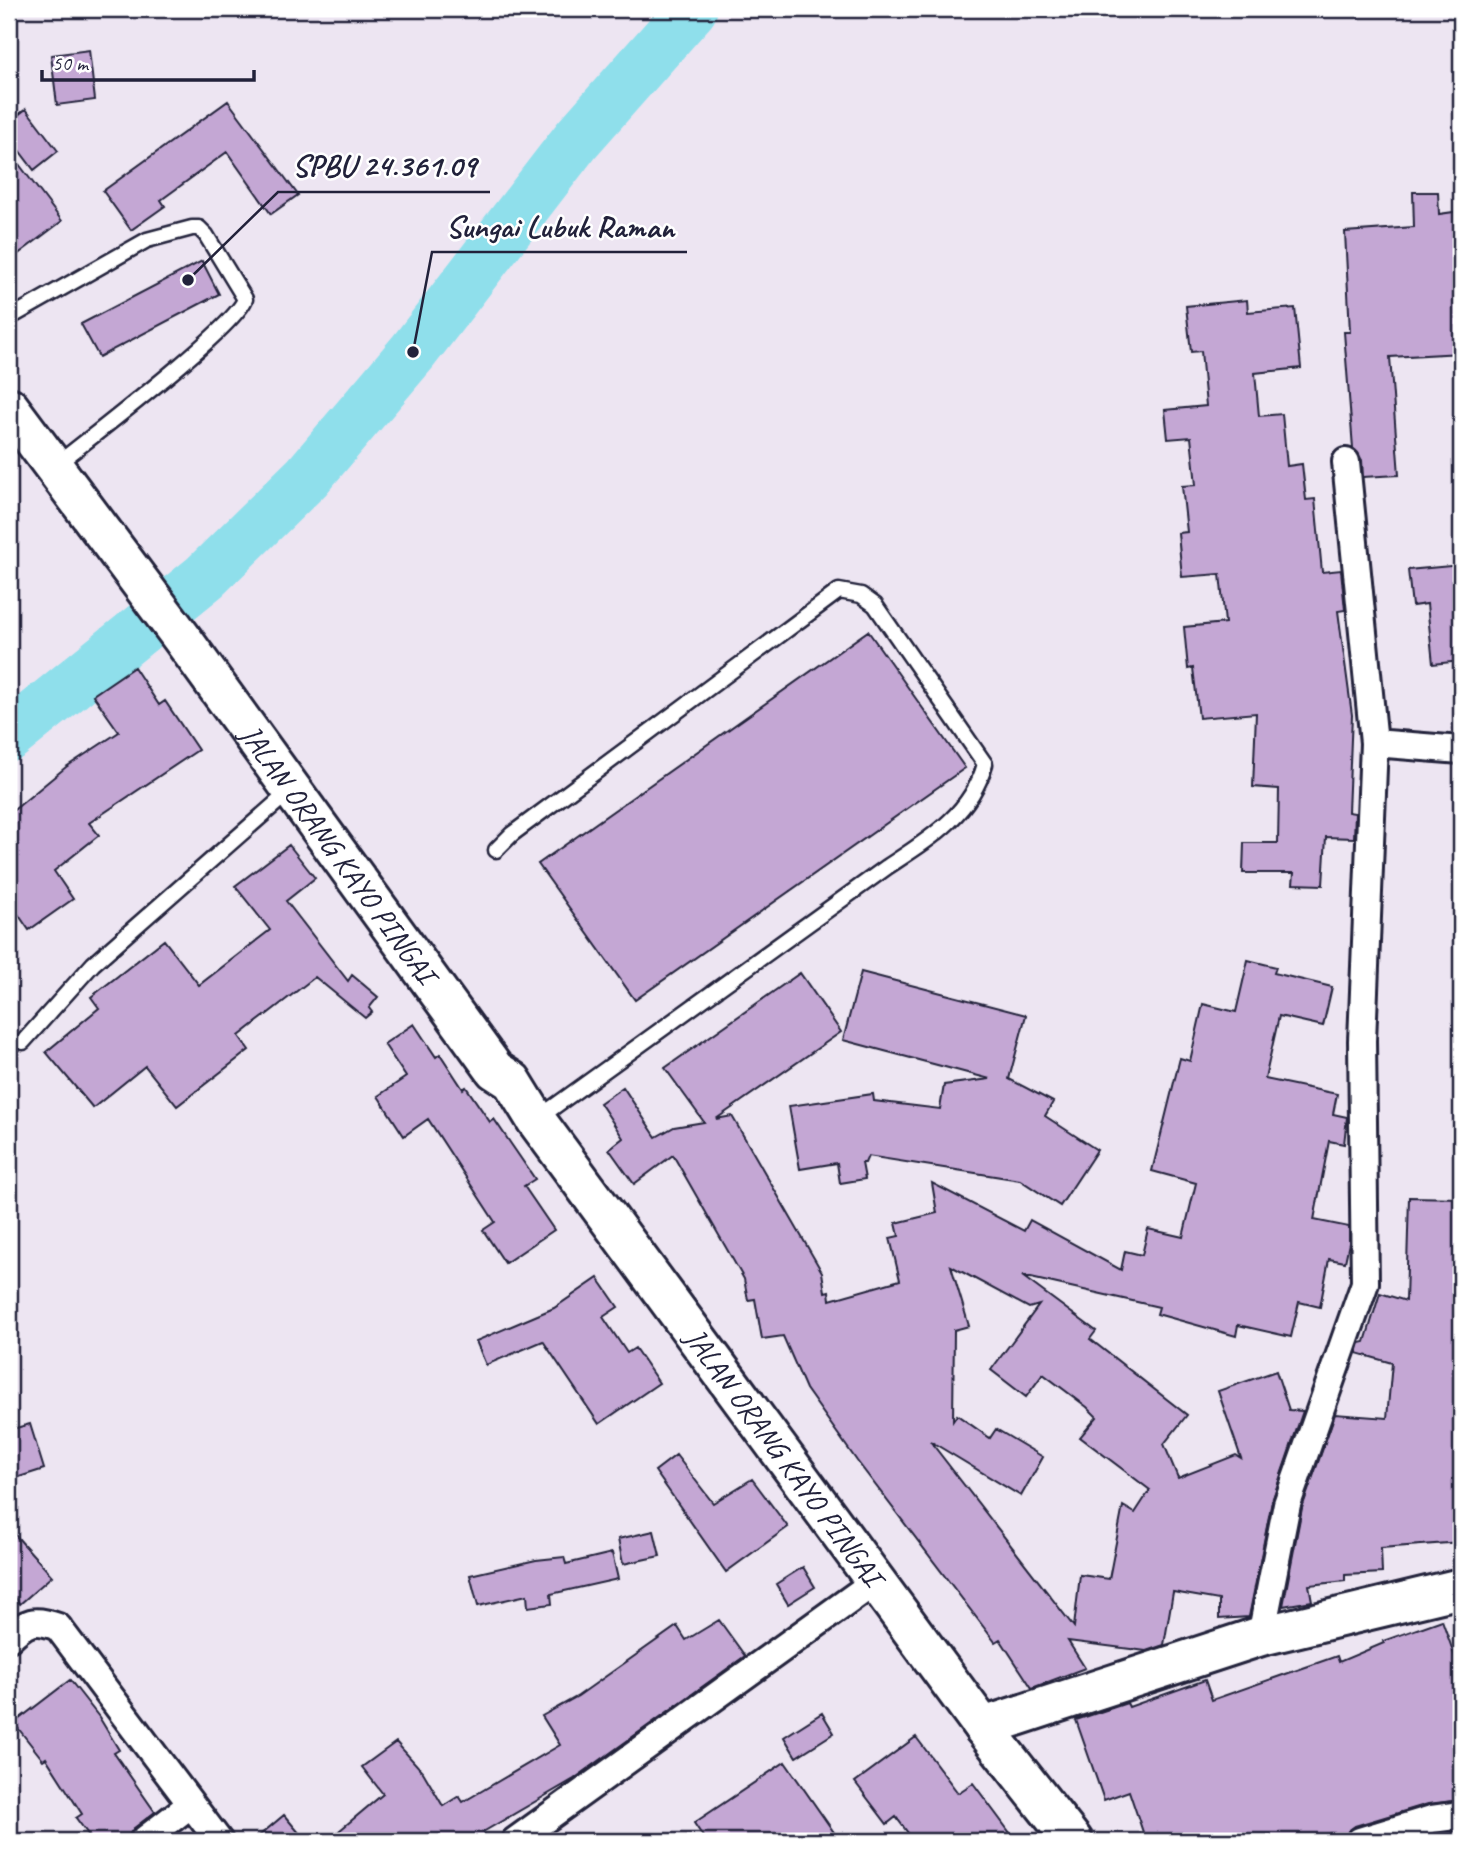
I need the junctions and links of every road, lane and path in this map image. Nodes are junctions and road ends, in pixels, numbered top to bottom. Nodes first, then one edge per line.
1 (9, 318) edge
2 (9, 407) edge
3 (1346, 462) dead end
4 (54, 467) junction
5 (1374, 743) junction
6 (1461, 750) edge
7 (292, 789) junction
8 (496, 850) dead end
9 (23, 1042) dead end
10 (495, 1070) junction
11 (536, 1120) junction
12 (1461, 1588) edge
13 (862, 1591) junction
14 (1261, 1636) junction
15 (9, 1638) edge
16 (983, 1727) junction
17 (191, 1804) junction
18 (1461, 1815) edge
19 (143, 1841) edge
20 (219, 1841) edge
21 (515, 1841) edge
22 (1045, 1841) edge
23 (1073, 1841) edge
24 (1360, 1841) edge

1 - 4 lane
2 - 4 main road, JALAN ORANG KAYO PINGAI
3 - 5 street
4 - 7 main road, JALAN ORANG KAYO PINGAI
5 - 6 street
5 - 14 street
7 - 9 lane
7 - 10 main road, JALAN ORANG KAYO PINGAI
8 - 11 lane
10 - 11 main road, JALAN ORANG KAYO PINGAI
10 - 13 main road, JALAN ORANG KAYO PINGAI
11 - 16 main road, JALAN ORANG KAYO PINGAI
12 - 14 main road
13 - 21 street
13 - 22 main road, JALAN ORANG KAYO PINGAI
14 - 16 main road
15 - 17 street
16 - 23 main road, JALAN ORANG KAYO PINGAI
17 - 19 street
17 - 20 street
18 - 24 street

